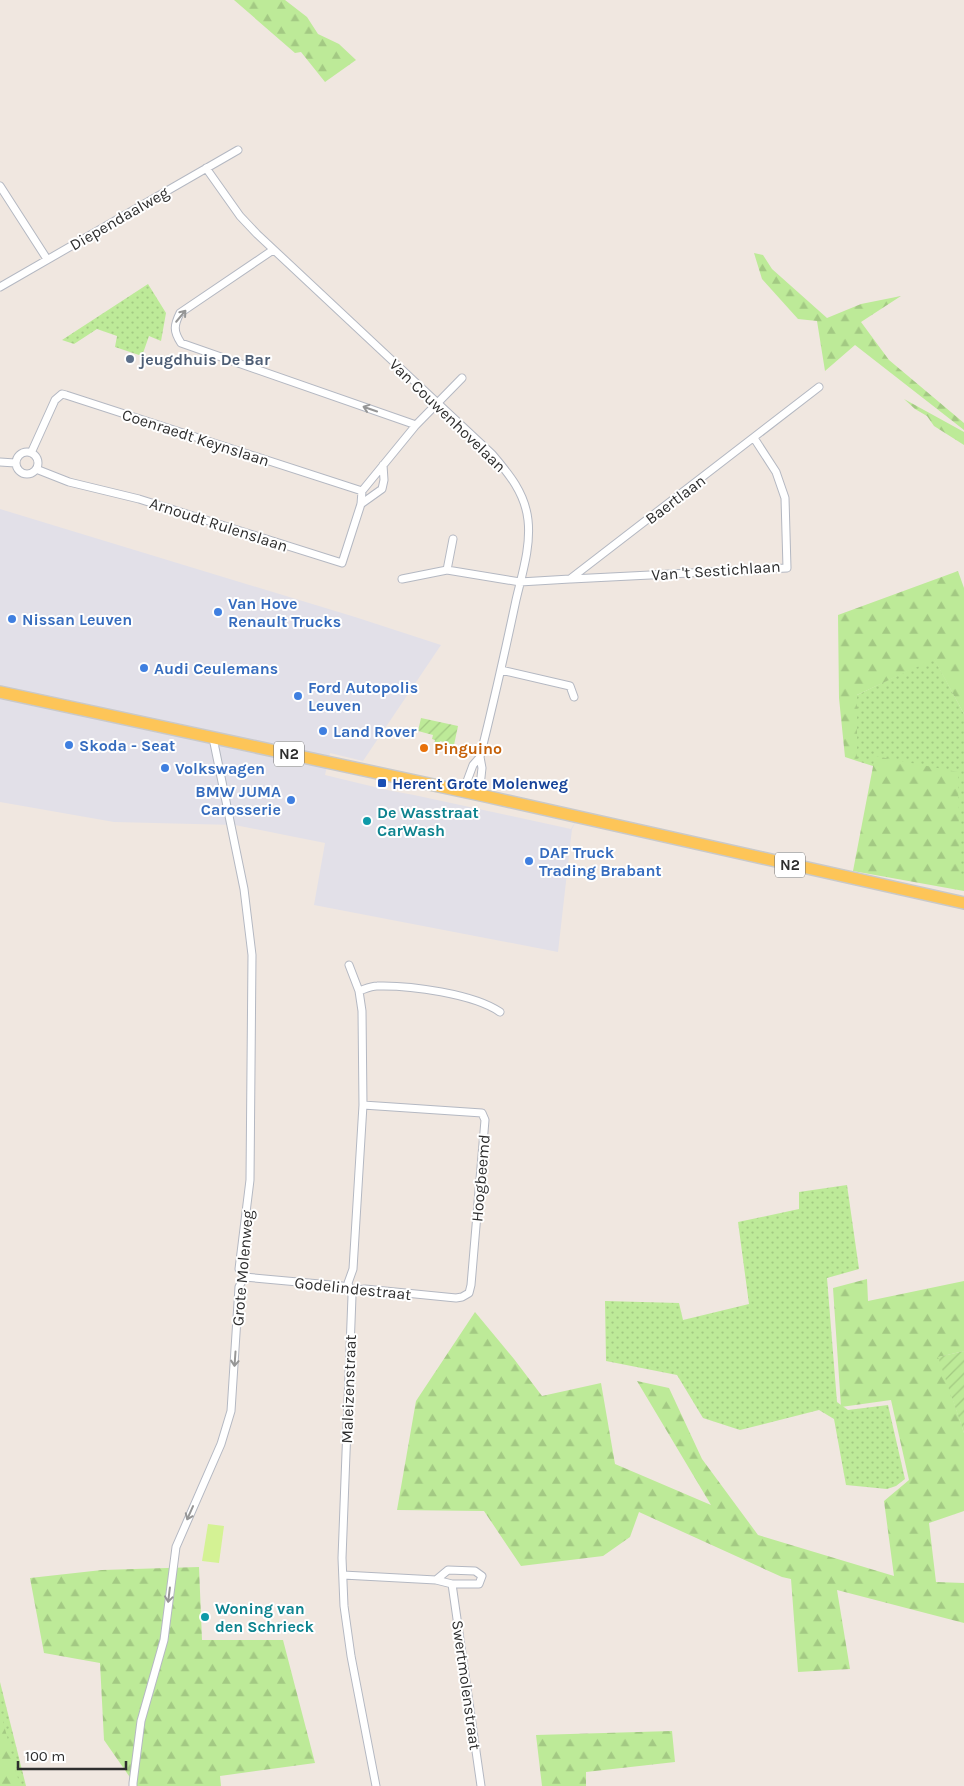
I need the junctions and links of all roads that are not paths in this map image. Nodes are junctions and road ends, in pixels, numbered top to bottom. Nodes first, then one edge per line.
1 (238, 150) dead end
2 (206, 168) junction
3 (0, 186) edge
4 (273, 250) junction
5 (47, 259) junction
6 (0, 287) edge
7 (462, 378) dead end
8 (819, 387) dead end
9 (438, 404) junction
10 (416, 426) junction
11 (754, 438) junction
12 (31, 453) junction
13 (0, 462) edge
14 (15, 463) junction
15 (383, 465) junction
16 (36, 469) junction
17 (362, 491) junction
18 (361, 504) junction
19 (453, 539) dead end
20 (447, 570) junction
21 (402, 579) dead end
22 (570, 579) junction
23 (520, 582) junction
24 (501, 670) junction
25 (0, 692) edge
26 (574, 697) dead end
27 (213, 738) junction
28 (480, 757) junction
29 (463, 792) junction
30 (479, 795) junction
31 (964, 903) edge
32 (349, 965) dead end
33 (359, 991) junction
34 (500, 1012) dead end
35 (363, 1105) junction
36 (244, 1276) junction
37 (348, 1287) junction
38 (462, 1298) joint
39 (343, 1575) junction
40 (436, 1580) junction
41 (452, 1584) junction
42 (134, 1786) edge
43 (376, 1786) edge
44 (481, 1786) edge

1 - 2 street, Diependaalweg
2 - 4 street, Van Couwenhovelaan
2 - 5 street, Diependaalweg
3 - 5 street
4 - 9 street, Van Couwenhovelaan
10 -> 4 street
5 - 6 street, Diependaalweg
7 - 9 street
8 - 11 street, Baertlaan
9 - 10 street
9 - 23 street, Van Couwenhovelaan
10 - 15 street
11 - 22 street, Baertlaan
11 - 22 street, Van 't Sestichlaan
12 - 14 street
12 - 16 street
12 - 17 street, Coenraedt Keynslaan
13 - 14 street, Arnoudt Rulenslaan
14 - 16 street, Arnoudt Rulenslaan
15 - 17 street
15 - 18 street
16 - 18 street, Arnoudt Rulenslaan
17 - 18 street, Arnoudt Rulenslaan
19 - 20 street
20 - 21 street
20 - 23 street
22 - 23 street
23 - 24 street, Van Couwenhovelaan
24 - 26 street
24 - 28 street, Van Couwenhovelaan
25 - 27 main road, N2
27 - 29 main road, N2
27 - 36 street, Grote Molenweg
28 - 29 street, Van Couwenhovelaan
28 - 30 street, Van Couwenhovelaan
29 - 30 main road, N2
30 - 31 main road, N2
32 - 33 street, Maleizenstraat
33 - 34 street
33 - 35 street, Maleizenstraat
35 - 37 street, Maleizenstraat
35 - 38 street, Hoogbeemd
36 - 37 street, Godelindestraat
36 -> 42 street, Grote Molenweg
37 - 38 street, Godelindestraat
37 - 39 street, Maleizenstraat
39 - 40 street
39 - 43 street, Maleizenstraat
40 - 41 street
40 - 41 street
41 - 44 street, Swertmolenstraat

